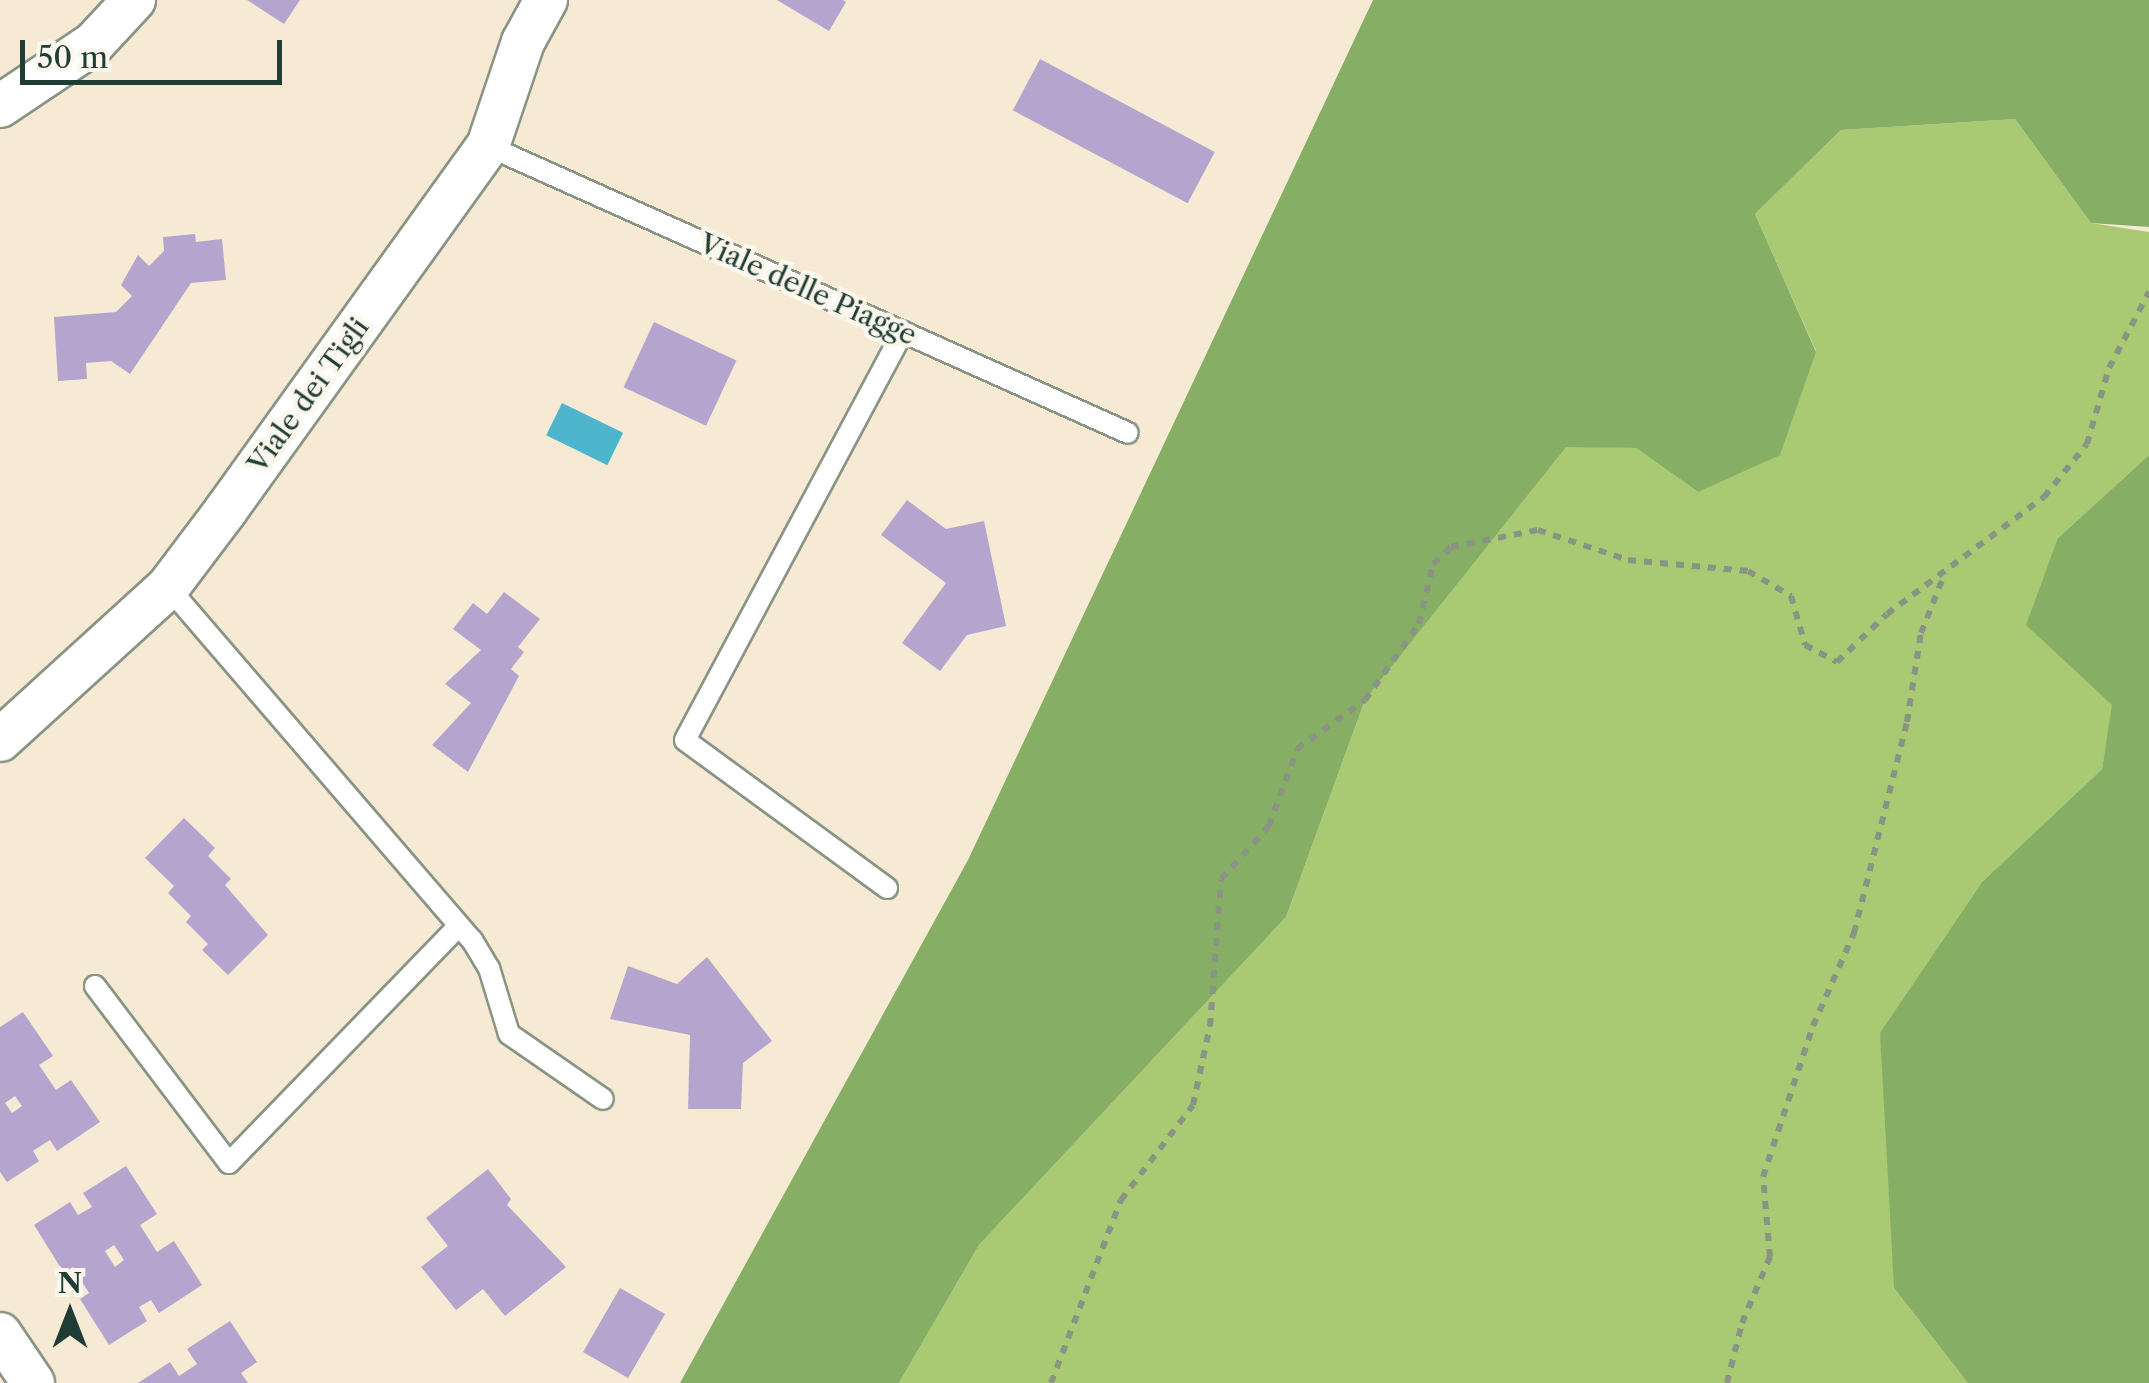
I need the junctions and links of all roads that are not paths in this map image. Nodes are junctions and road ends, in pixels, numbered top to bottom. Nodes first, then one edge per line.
1 (134, 0) edge
2 (520, 0) edge
3 (546, 0) edge
4 (523, 42) junction
5 (0, 106) edge
6 (488, 146) junction
7 (903, 332) junction
8 (1128, 433) dead end
9 (168, 588) junction
10 (0, 740) edge
11 (887, 888) dead end
12 (460, 926) junction
13 (96, 986) dead end
14 (602, 1099) dead end
15 (0, 1334) edge
16 (33, 1383) edge

1 - 5 street
2 - 4 street
3 - 4 street, Viale dei Tigli
4 - 6 street, Viale dei Tigli
6 - 7 lane, Viale delle Piagge
6 - 9 street, Viale dei Tigli
7 - 8 lane, Viale delle Piagge
7 - 11 lane
9 - 10 street, Viale dei Tigli
9 - 12 lane
12 - 13 lane
12 - 14 lane
15 - 16 street

